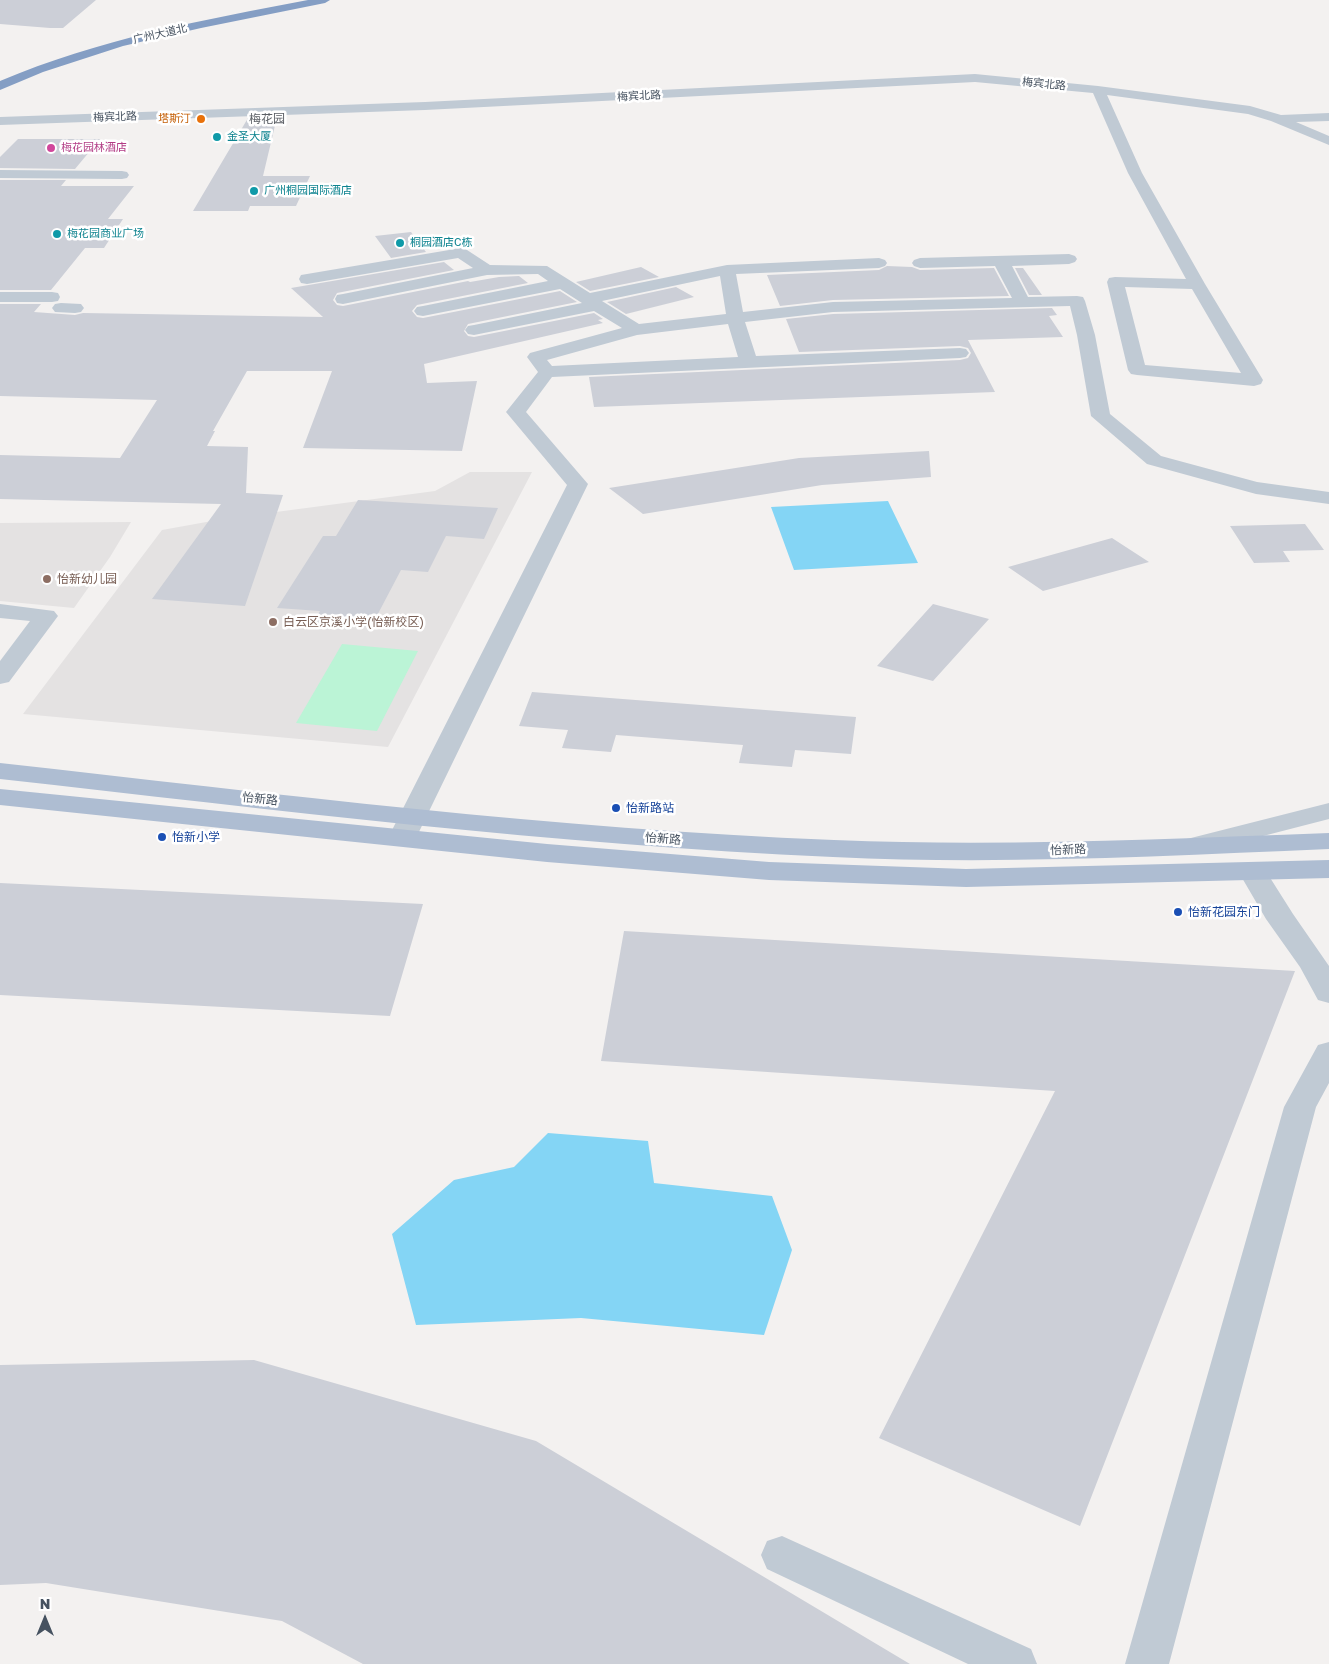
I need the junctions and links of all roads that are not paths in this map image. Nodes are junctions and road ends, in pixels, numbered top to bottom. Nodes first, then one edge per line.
1 (264, 0) edge
2 (325, 0) edge
3 (290, 4) edge
4 (177, 17) dead end
5 (0, 86) edge
6 (1098, 90) junction
7 (1329, 117) edge
8 (1276, 118) junction
9 (0, 121) edge
10 (1329, 141) edge
11 (0, 174) edge
12 (122, 175) dead end
13 (1069, 259) dead end
14 (1001, 260) junction
15 (920, 262) dead end
16 (879, 263) dead end
17 (487, 270) junction
18 (727, 270) junction
19 (307, 279) dead end
20 (563, 283) junction
21 (1197, 284) junction
22 (0, 296) edge
23 (343, 299) dead end
24 (592, 302) junction
25 (1023, 303) junction
26 (63, 304) dead end
27 (423, 311) dead end
28 (735, 318) junction
29 (474, 330) dead end
30 (636, 330) junction
31 (960, 353) dead end
32 (749, 362) junction
33 (547, 372) junction
34 (1329, 498) edge
35 (0, 611) edge
36 (0, 677) edge
37 (0, 771) edge
38 (0, 797) edge
39 (1329, 811) edge
40 (408, 827) junction
41 (1329, 841) edge
42 (1197, 845) junction
43 (1329, 869) edge
44 (1252, 871) junction
45 (1329, 993) edge
46 (1329, 1054) edge
47 (782, 1555) dead end
48 (1015, 1664) edge
49 (1147, 1664) edge

1 - 4 highway, 广州大道北
2 - 3 highway, 广州大道北
3 - 5 highway, 广州大道北
6 - 8 street, 梅宾北路
6 - 9 street, 梅宾北路
6 - 21 street
7 - 8 street
8 - 10 street
11 - 12 street
13 - 14 street
14 - 15 street
14 - 25 street
16 - 18 street
17 - 19 street
17 - 20 street
17 - 23 street
18 - 24 street
18 - 28 street
20 - 24 street
20 - 27 street
21 - 21 street
22 - 26 street
24 - 29 street
24 - 30 street
25 - 28 street
25 - 34 street
28 - 30 street
28 - 32 street
30 - 33 street
31 - 32 street
32 - 33 street
33 - 40 street
35 - 36 street
37 - 40 main road, 怡新路
38 - 40 main road, 怡新路
39 - 42 street
40 - 42 main road, 怡新路
40 - 44 main road, 怡新路
41 - 42 main road, 怡新路
43 - 44 main road, 怡新路
44 - 45 street
46 - 49 street
47 - 48 street

